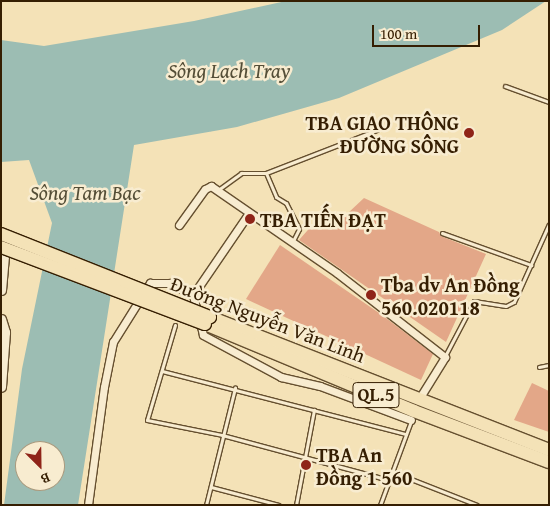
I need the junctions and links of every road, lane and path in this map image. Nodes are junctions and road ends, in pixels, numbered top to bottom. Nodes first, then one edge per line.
1 (505, 86) dead end
2 (549, 102) edge
3 (377, 130) dead end
4 (266, 173) junction
5 (218, 191) junction
6 (249, 213) junction
7 (179, 224) dead end
8 (549, 224) edge
9 (442, 233) dead end
10 (1, 234) edge
11 (292, 242) junction
12 (1, 246) edge
13 (532, 265) junction
14 (1, 290) edge
15 (193, 295) junction
16 (1, 319) edge
17 (207, 320) junction
18 (175, 325) dead end
19 (3, 332) edge
20 (445, 357) junction
21 (549, 365) edge
22 (539, 367) dead end
23 (162, 370) junction
24 (1, 387) edge
25 (235, 388) junction
26 (314, 410) junction
27 (415, 410) junction
28 (406, 434) junction
29 (222, 435) junction
30 (549, 450) edge
31 (304, 460) junction
32 (549, 462) edge
33 (392, 472) junction
34 (389, 480) junction
35 (212, 487) junction
36 (88, 505) edge
37 (206, 505) edge
38 (279, 505) edge
39 (296, 505) edge
40 (380, 505) edge
41 (477, 505) edge

1 - 2 lane
3 - 4 lane
4 - 5 lane
4 - 11 lane
5 - 6 street
5 - 7 street
6 - 11 street
6 - 15 street
8 - 13 lane
9 - 13 lane
10 - 17 highway, Đường Nguyễn Văn Linh / QL.5, bridge
11 - 20 street
12 - 14 main road
12 - 17 highway, Đường Nguyễn Văn Linh / QL.5, bridge
13 - 20 lane
15 - 27 street
15 - 36 street
16 - 19 main road
17 - 27 highway, Đường Nguyễn Văn Linh / QL.5
18 - 23 lane
19 - 24 main road
20 - 27 street
21 - 22 lane
23 - 25 lane
23 - 29 lane
25 - 26 lane
25 - 29 lane
26 - 28 lane
26 - 31 lane
27 - 28 lane
27 - 30 highway, Đường Nguyễn Văn Linh / QL.5
27 - 32 highway, Đường Nguyễn Văn Linh / QL.5
28 - 33 lane
29 - 31 lane
29 - 35 lane
31 - 34 lane
31 - 39 lane
33 - 34 lane
33 - 41 lane
34 - 40 lane
35 - 37 lane
35 - 38 lane

